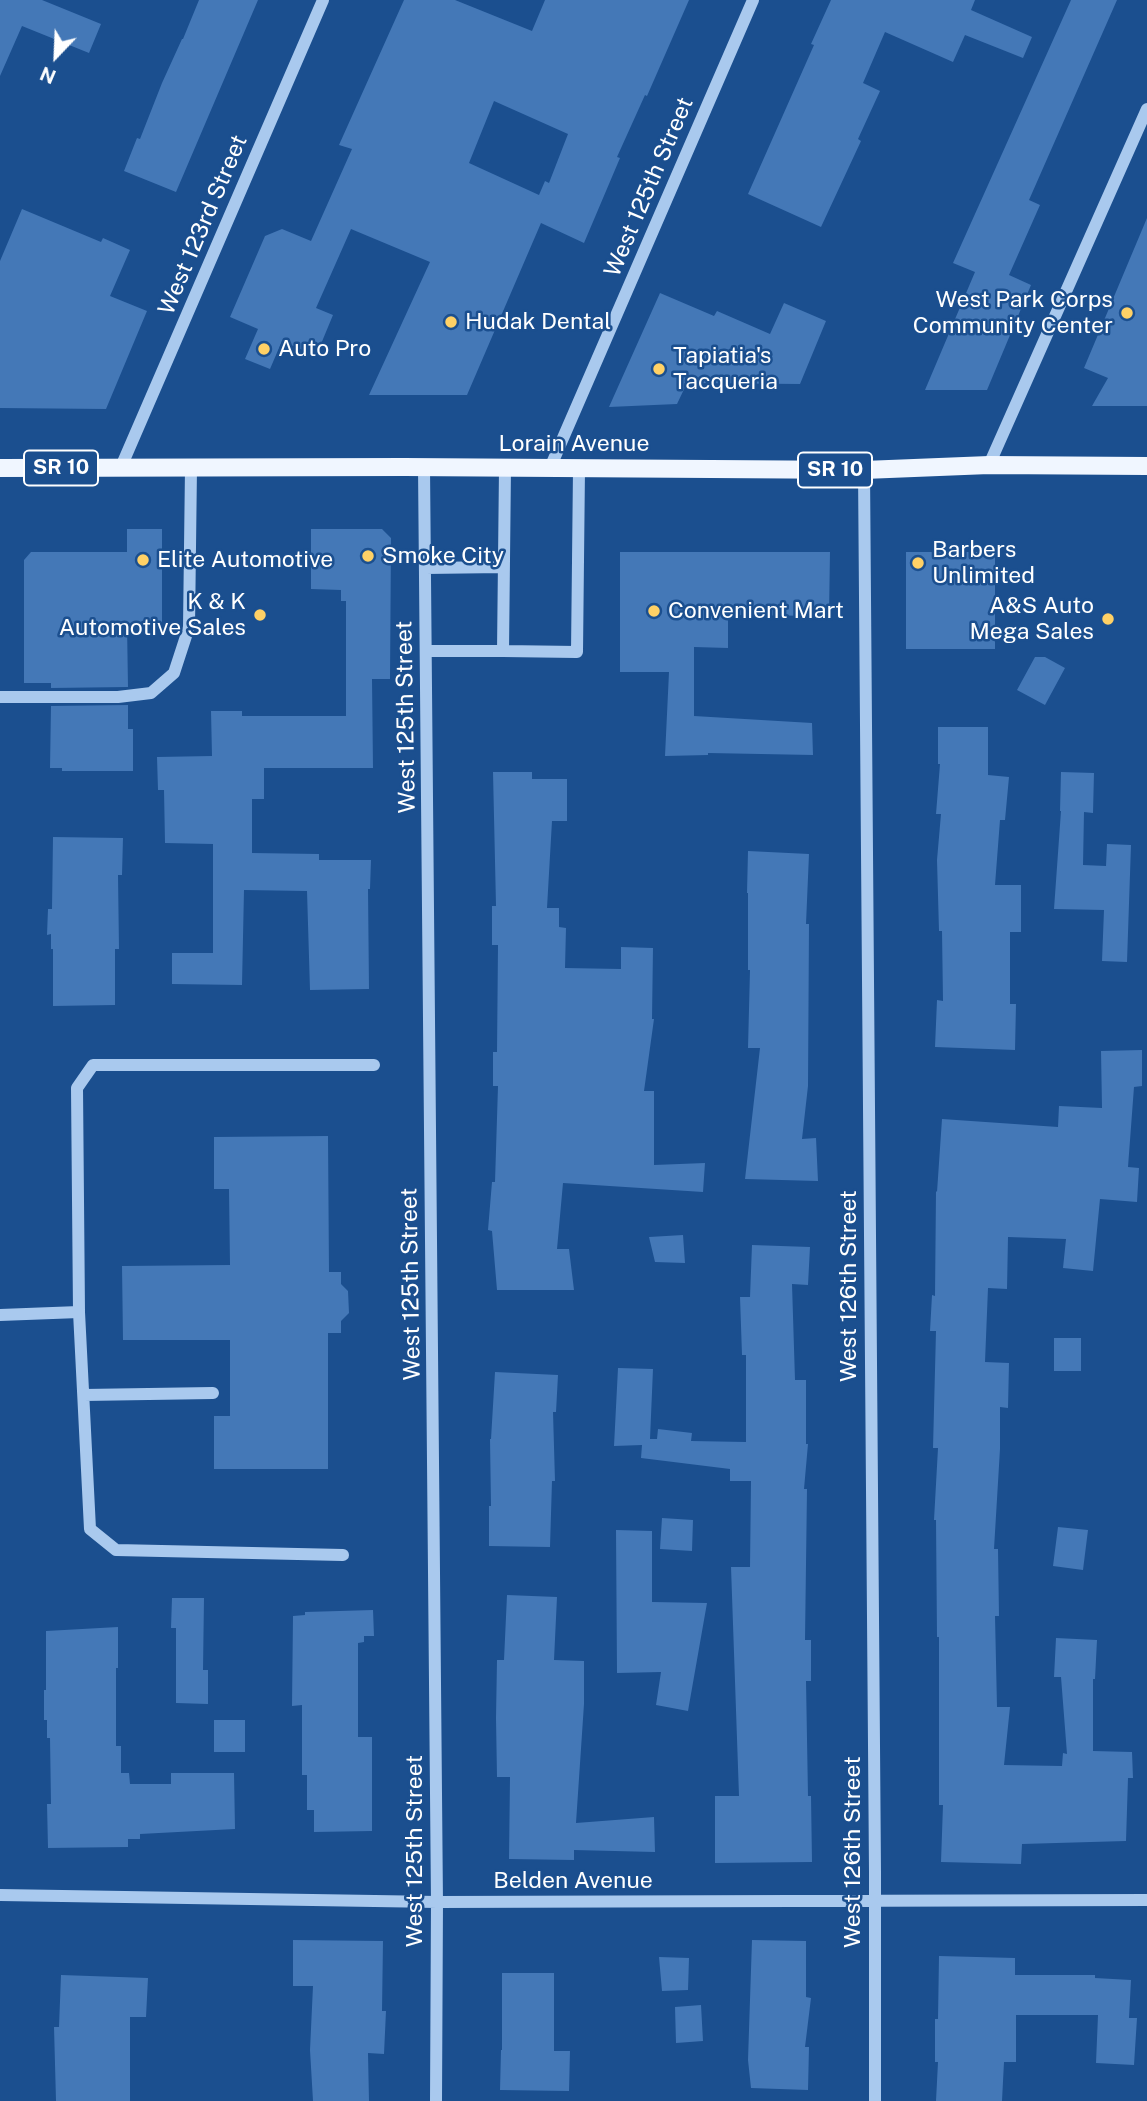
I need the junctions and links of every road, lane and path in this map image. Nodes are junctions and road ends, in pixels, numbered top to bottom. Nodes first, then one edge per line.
1 (323, 0) edge
2 (753, 0) edge
3 (1147, 109) edge
4 (989, 466) junction
5 (1147, 466) edge
6 (121, 467) junction
7 (424, 467) junction
8 (0, 468) edge
9 (191, 468) junction
10 (505, 468) junction
11 (550, 468) junction
12 (579, 468) junction
13 (863, 470) junction
14 (503, 567) junction
15 (425, 568) junction
16 (503, 651) junction
17 (426, 652) junction
18 (0, 697) edge
19 (374, 1065) dead end
20 (79, 1312) junction
21 (0, 1315) edge
22 (213, 1393) dead end
23 (84, 1395) junction
24 (343, 1555) dead end
25 (0, 1895) edge
26 (1147, 1900) edge
27 (438, 1902) junction
28 (875, 1902) junction
29 (436, 2101) edge
30 (875, 2101) edge

1 - 6 street, West 123rd Street
2 - 11 street, West 125th Street
3 - 4 street
4 - 5 main road, Lorain Avenue / SR 10
4 - 13 main road, Lorain Avenue / SR 10
6 - 8 main road, Lorain Avenue / SR 10
6 - 9 main road, Lorain Avenue / SR 10
7 - 9 main road, Lorain Avenue / SR 10
7 - 10 main road, Lorain Avenue / SR 10
7 - 15 street, West 125th Street
9 - 18 street
10 - 11 main road, Lorain Avenue / SR 10
10 - 14 street
11 - 12 main road, Lorain Avenue / SR 10
12 - 13 main road, Lorain Avenue / SR 10
12 - 16 street
13 - 28 street, West 126th Street
14 - 15 street
14 - 16 street
15 - 17 street, West 125th Street
16 - 17 street
17 - 27 street, West 125th Street
19 - 20 street
20 - 21 street
20 - 23 street
22 - 23 street
23 - 24 street
25 - 27 street, Belden Avenue
26 - 28 street, Belden Avenue
27 - 28 street, Belden Avenue
27 - 29 street, West 125th Street
28 - 30 street, West 126th Street

